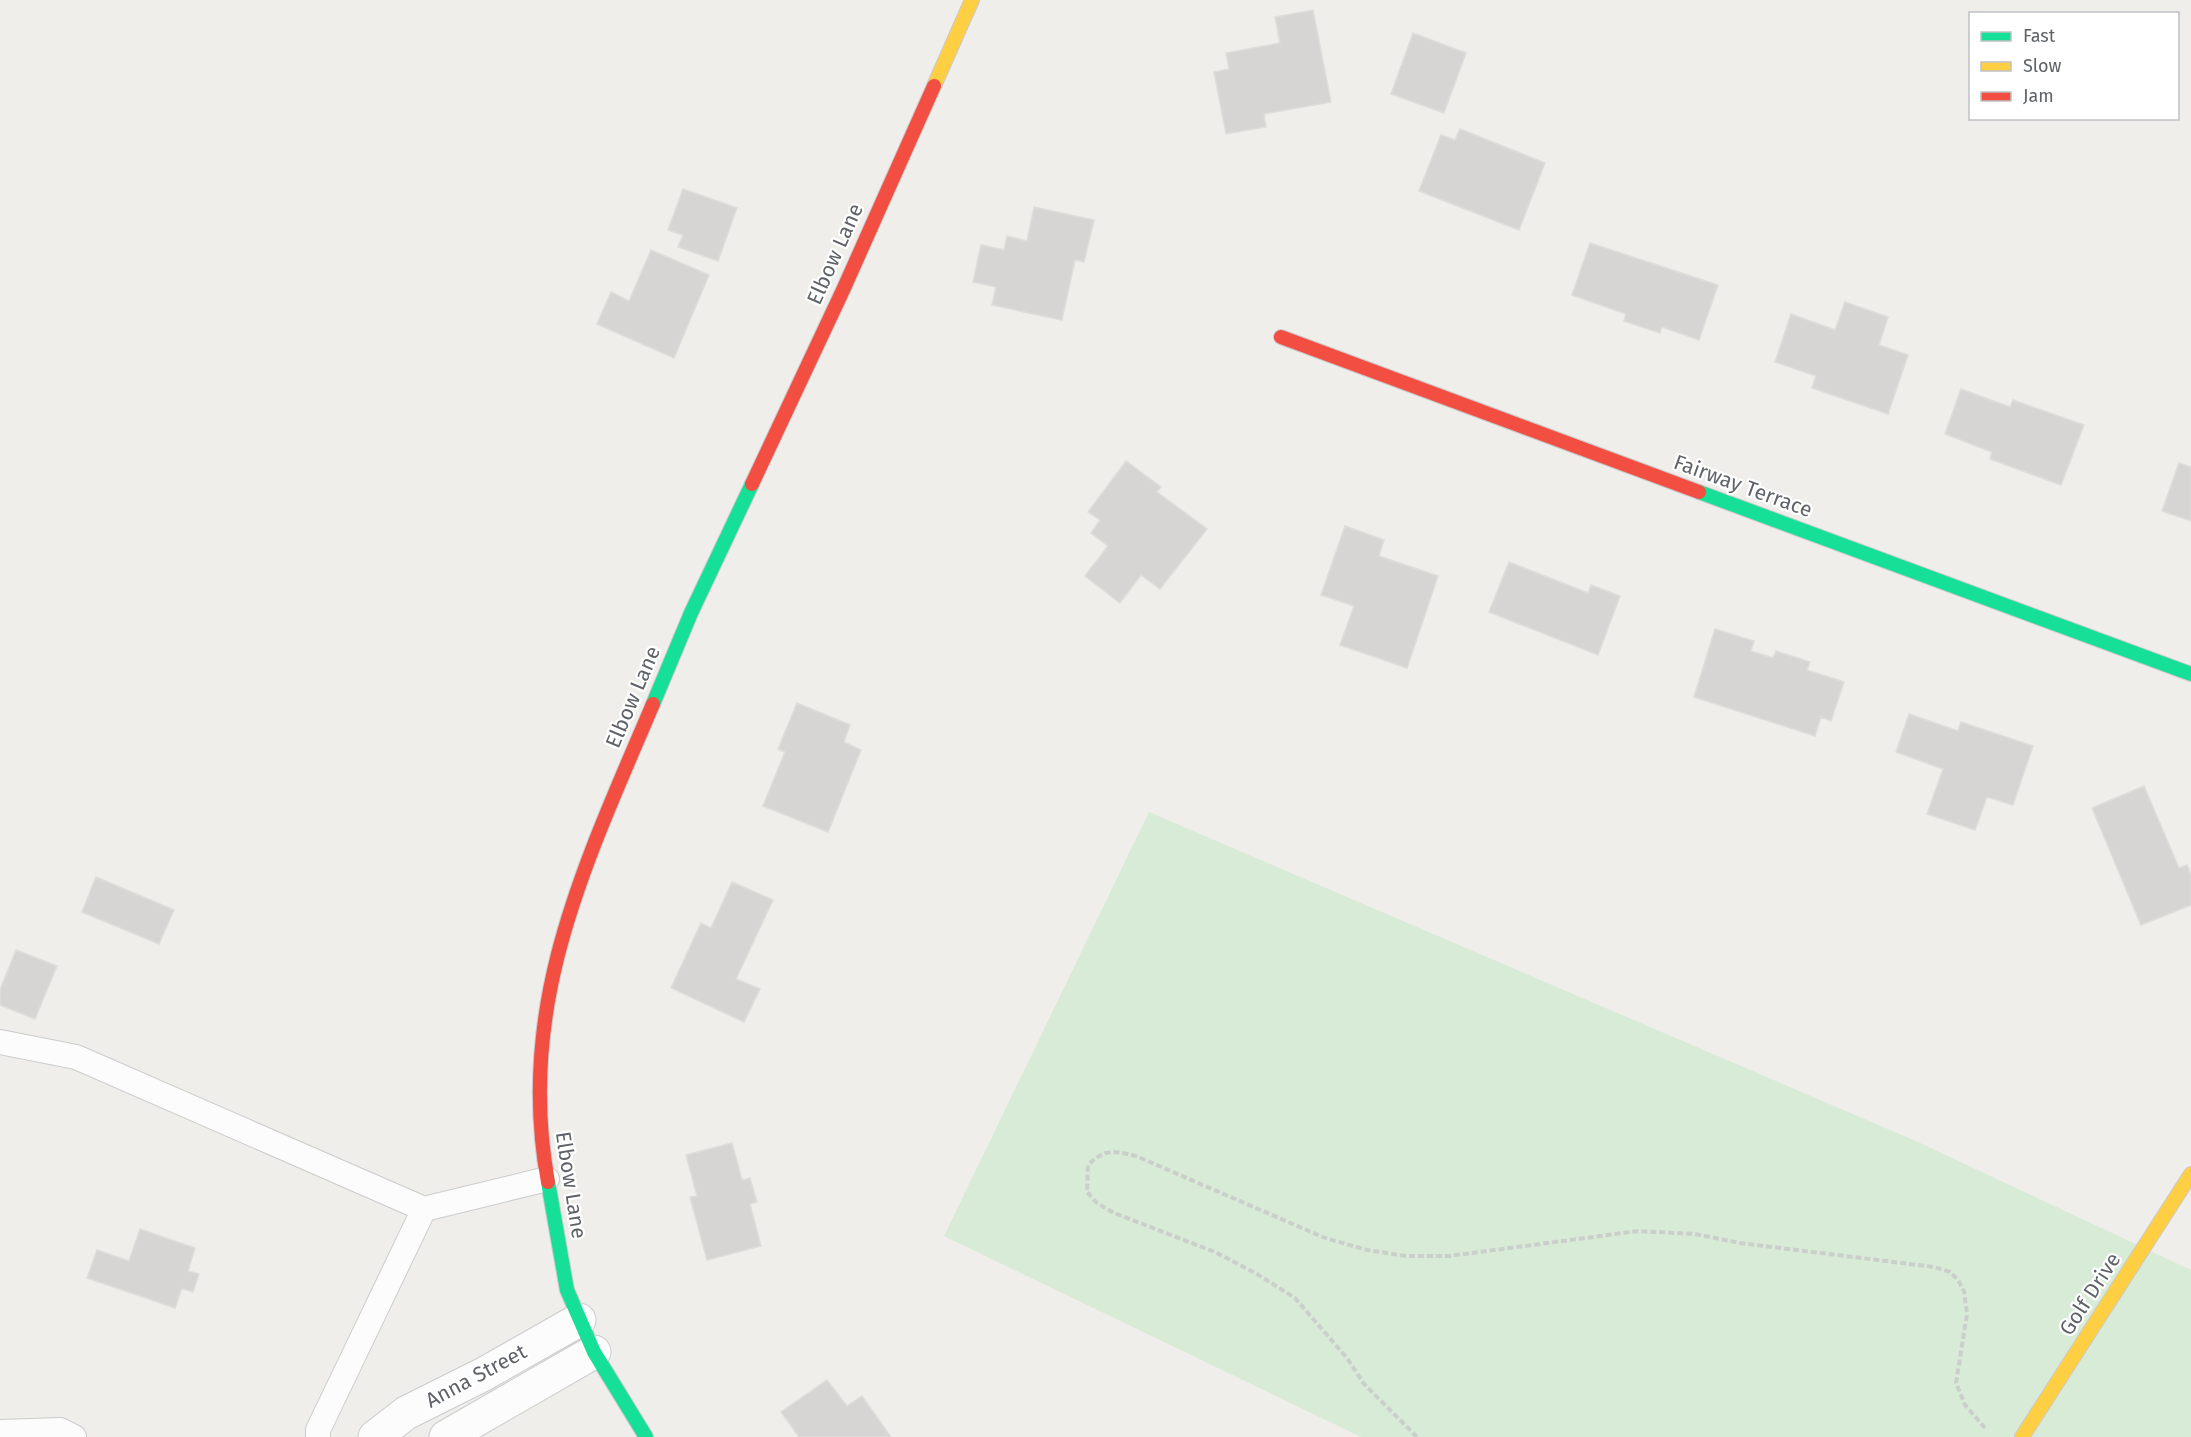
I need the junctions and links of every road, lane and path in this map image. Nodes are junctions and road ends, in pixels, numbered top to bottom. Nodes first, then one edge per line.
1 (972, 0) edge
2 (1281, 337) dead end
3 (2191, 675) edge
4 (0, 1042) edge
5 (2191, 1173) edge
6 (547, 1179) junction
7 (424, 1209) junction
8 (579, 1320) junction
9 (594, 1352) junction
10 (1987, 1431) dead end
11 (0, 1432) edge
12 (74, 1437) edge
13 (318, 1437) edge
14 (375, 1437) edge
15 (446, 1437) edge
16 (646, 1437) edge
17 (1418, 1437) edge
18 (2022, 1437) edge

1 - 6 street, Elbow Lane
2 - 3 street, Fairway Terrace
4 - 7 lane
5 - 18 street, Golf Drive
6 - 7 lane
6 - 8 street, Elbow Lane
7 - 13 lane
8 - 9 street, Elbow Lane
8 - 14 street, Anna Street
9 - 15 street, Anna Street
9 - 16 street, Elbow Lane
10 - 17 path
11 - 12 lane

